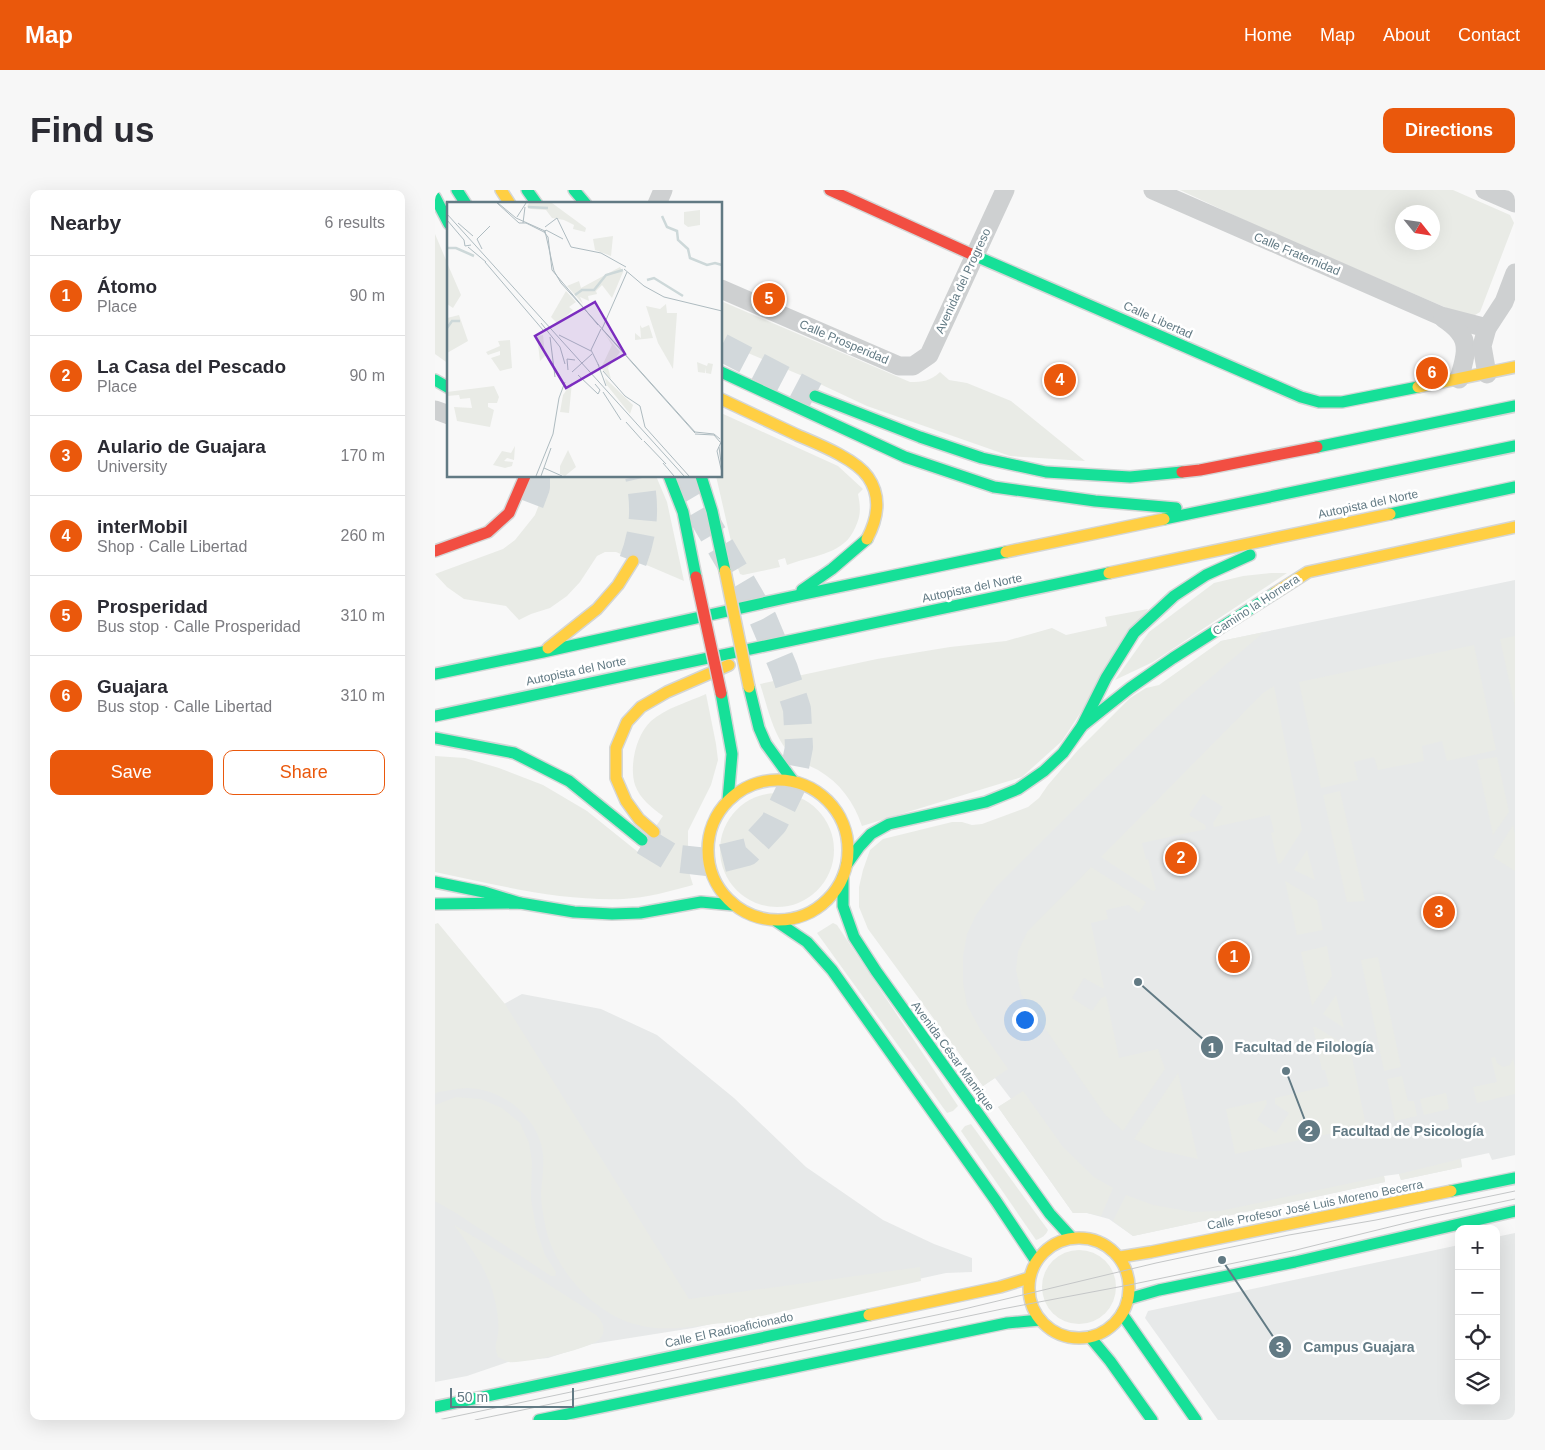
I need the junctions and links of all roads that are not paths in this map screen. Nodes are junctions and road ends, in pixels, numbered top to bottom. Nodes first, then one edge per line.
1 (457, 190) edge
2 (501, 190) edge
3 (527, 190) edge
4 (574, 190) edge
5 (663, 190) edge
6 (830, 190) edge
7 (1005, 190) edge
8 (1153, 190) edge
9 (1485, 190) edge
10 (435, 197) edge
11 (465, 202) edge
12 (509, 202) edge
13 (536, 202) edge
14 (584, 202) edge
15 (658, 202) edge
16 (1515, 203) edge
17 (447, 220) edge
18 (976, 256) junction
19 (1515, 273) edge
20 (723, 290) edge
21 (1441, 316) junction
22 (1487, 328) junction
23 (913, 366) joint
24 (435, 367) edge
25 (1515, 367) edge
26 (447, 372) edge
27 (723, 373) edge
28 (1487, 374) junction
29 (1459, 379) junction
30 (435, 380) edge
31 (447, 387) edge
32 (815, 396) tunnel mouth
33 (723, 400) edge
34 (1515, 406) edge
35 (435, 410) edge
36 (447, 414) edge
37 (1515, 446) edge
38 (524, 478) edge
39 (670, 478) edge
40 (702, 478) edge
41 (1515, 487) edge
42 (1210, 510) junction
43 (1515, 527) edge
44 (1304, 532) junction
45 (435, 551) edge
46 (633, 561) tunnel mouth
47 (790, 597) junction
48 (784, 641) junction
49 (543, 652) junction
50 (435, 674) edge
51 (435, 716) edge
52 (1082, 726) junction
53 (435, 738) edge
54 (793, 781) junction
55 (728, 800) junction
56 (653, 832) tunnel mouth
57 (644, 841) tunnel mouth
58 (847, 864) junction
59 (843, 877) junction
60 (435, 882) edge
61 (520, 903) junction
62 (435, 904) edge
63 (733, 905) junction
64 (776, 921) junction
65 (1515, 1178) edge
66 (1515, 1211) edge
67 (1071, 1237) junction
68 (1120, 1257) junction
69 (1036, 1261) junction
70 (1029, 1278) junction
71 (1128, 1300) junction
72 (1122, 1314) junction
73 (1040, 1320) junction
74 (1091, 1337) junction
75 (435, 1407) edge
76 (539, 1420) edge
77 (1152, 1420) edge
78 (1196, 1420) edge

1 - 11 main road
2 - 12 main road
3 - 13 main road
4 - 14 main road
5 - 15 street
6 - 18 main road, Calle Libertad
7 - 18 street, Avenida del Progreso
8 - 21 street, Calle Fraternidad
9 - 16 street
10 - 17 main road
18 - 23 street, Avenida del Progreso
18 - 29 main road, Calle Libertad
19 - 22 street
20 - 23 street, Calle Prosperidad
21 - 22 street, Calle Fraternidad
21 - 29 street, Calle Fraternidad
22 - 28 street
24 - 26 street
25 - 28 main road, Calle Libertad
27 - 42 main road
28 - 29 main road, Calle Libertad
30 - 31 main road
32 - 34 main road
33 - 47 main road
35 - 36 street
37 - 42 main road, Autopista del Norte
38 - 45 main road
39 - 55 main road, bridge
40 - 54 main road, bridge
41 - 44 main road, Autopista del Norte
42 - 47 main road, Autopista del Norte
43 - 52 main road, Camino la Hornera
44 - 48 main road, Autopista del Norte
44 - 52 main road
46 - 49 main road
47 - 49 main road, Autopista del Norte
48 - 51 main road, Autopista del Norte
48 - 56 main road
49 - 50 main road, Autopista del Norte
52 - 58 main road
53 - 57 main road
54 - 55 main road
54 - 58 main road
55 - 63 main road
58 - 59 main road
59 - 64 main road
59 - 67 main road, Avenida César Manrique
60 - 61 main road
61 - 62 main road
61 - 63 main road
63 - 64 main road
64 - 69 main road
65 - 68 main road, Calle Profesor José Luis Moreno Becerra
66 - 71 main road
67 - 68 main road
67 - 69 main road
68 - 71 main road
69 - 70 main road
70 - 73 main road
70 - 75 main road, Calle El Radioaficionado
71 - 72 main road
72 - 74 main road
72 - 78 main road
73 - 74 main road
73 - 76 main road
74 - 77 main road

